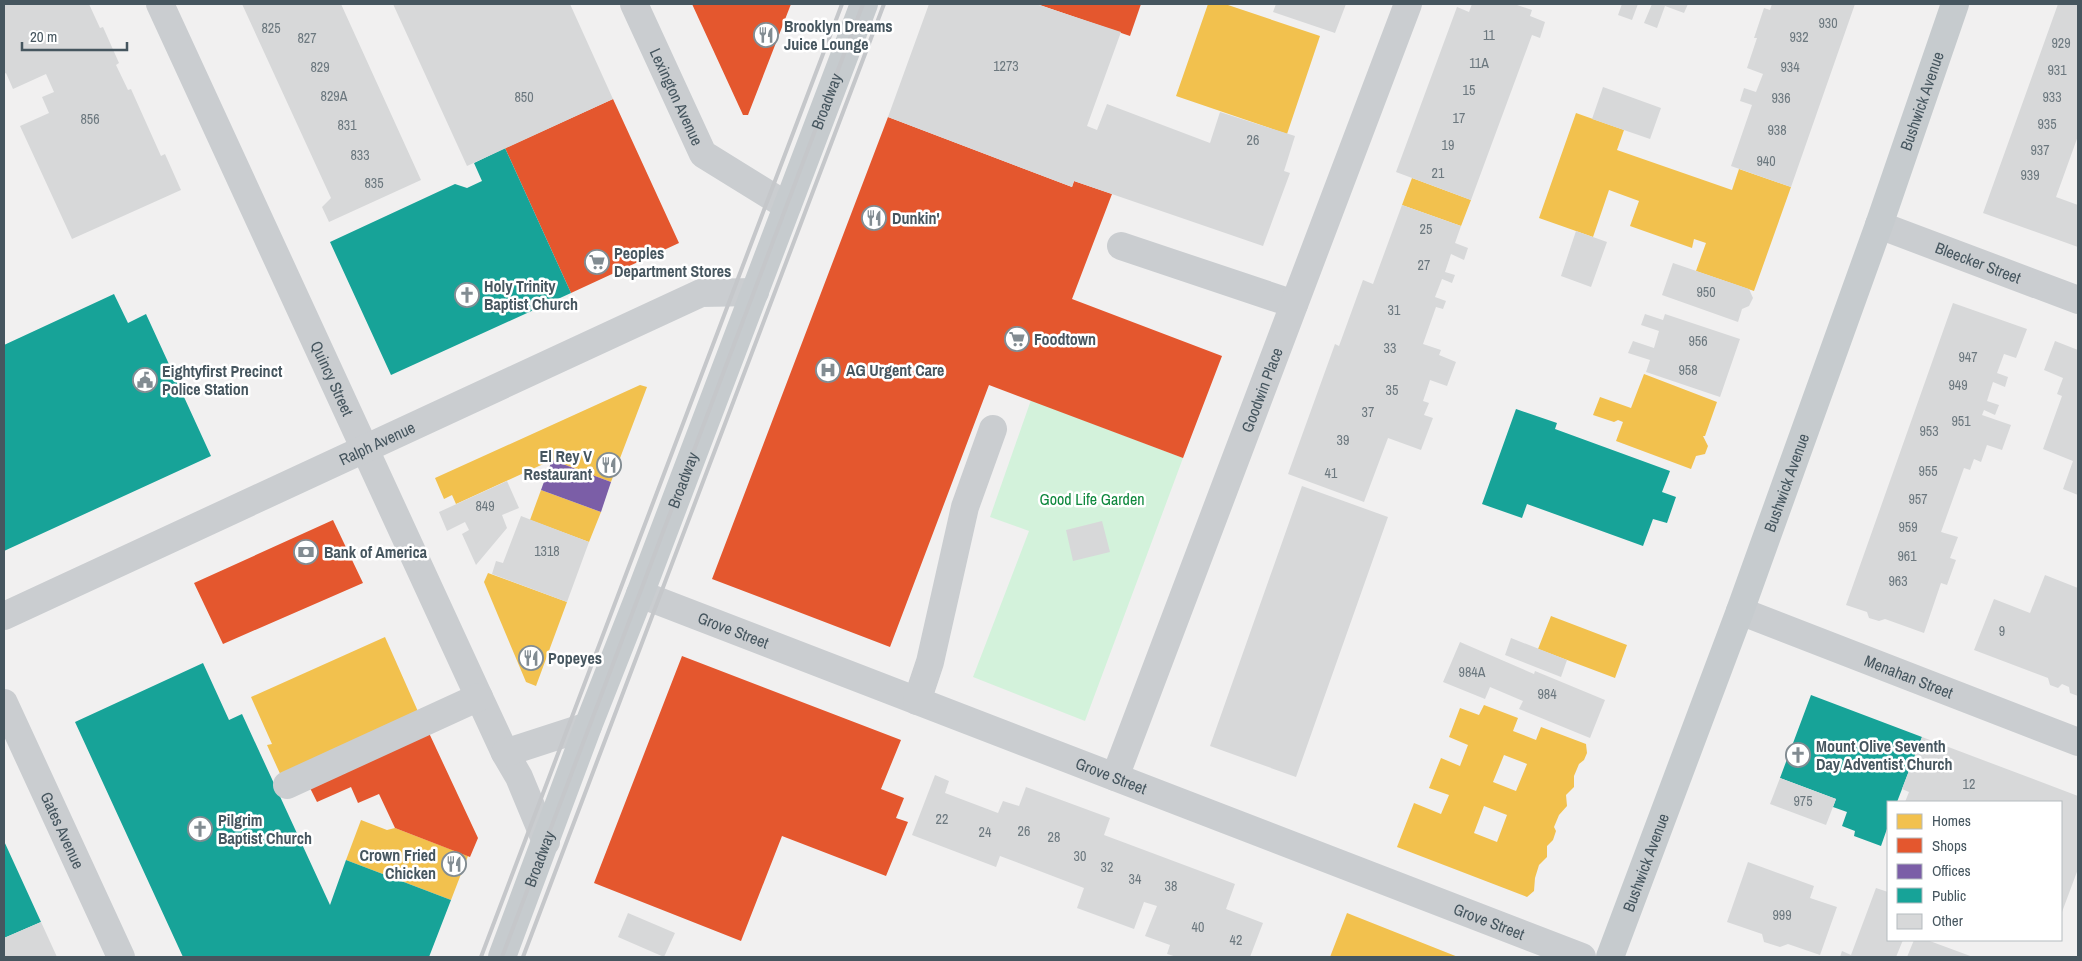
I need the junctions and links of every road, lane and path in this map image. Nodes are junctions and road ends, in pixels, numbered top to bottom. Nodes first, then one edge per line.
1 (160, 4) edge
2 (634, 4) edge
3 (864, 4) edge
4 (1408, 4) edge
5 (1955, 4) edge
6 (787, 206) junction
7 (1879, 225) junction
8 (1121, 246) dead end
9 (755, 292) junction
10 (2078, 300) edge
11 (1294, 304) junction
12 (992, 429) dead end
13 (365, 449) junction
14 (640, 594) junction
15 (1740, 612) junction
16 (4, 616) edge
17 (479, 697) junction
18 (917, 701) junction
19 (4, 704) edge
20 (588, 726) junction
21 (2078, 742) edge
22 (506, 753) junction
23 (1114, 776) junction
24 (287, 785) dead end
25 (546, 842) junction
26 (121, 957) edge
27 (502, 957) edge
28 (1582, 957) edge
29 (1610, 957) edge

1 - 13 street, Quincy Street
2 - 6 street, Lexington Avenue
3 - 6 main road, Broadway
4 - 11 street, Goodwin Place
5 - 7 main road, Bushwick Avenue
6 - 9 main road, Broadway
7 - 10 street, Bleecker Street
7 - 15 main road, Bushwick Avenue
8 - 11 street
9 - 13 street, Ralph Avenue
9 - 14 main road, Broadway
11 - 23 street, Goodwin Place
12 - 18 street
13 - 16 street, Ralph Avenue
13 - 17 street, Quincy Street
14 - 18 street, Grove Street
14 - 20 main road, Broadway
15 - 21 street, Menahan Street
15 - 29 main road, Bushwick Avenue
17 - 22 street, Quincy Street
17 - 24 street
18 - 23 street, Grove Street
19 - 26 street, Gates Avenue
20 - 22 street
20 - 25 main road, Broadway
22 - 25 street, Quincy Street
23 - 28 street, Grove Street
25 - 27 main road, Broadway

